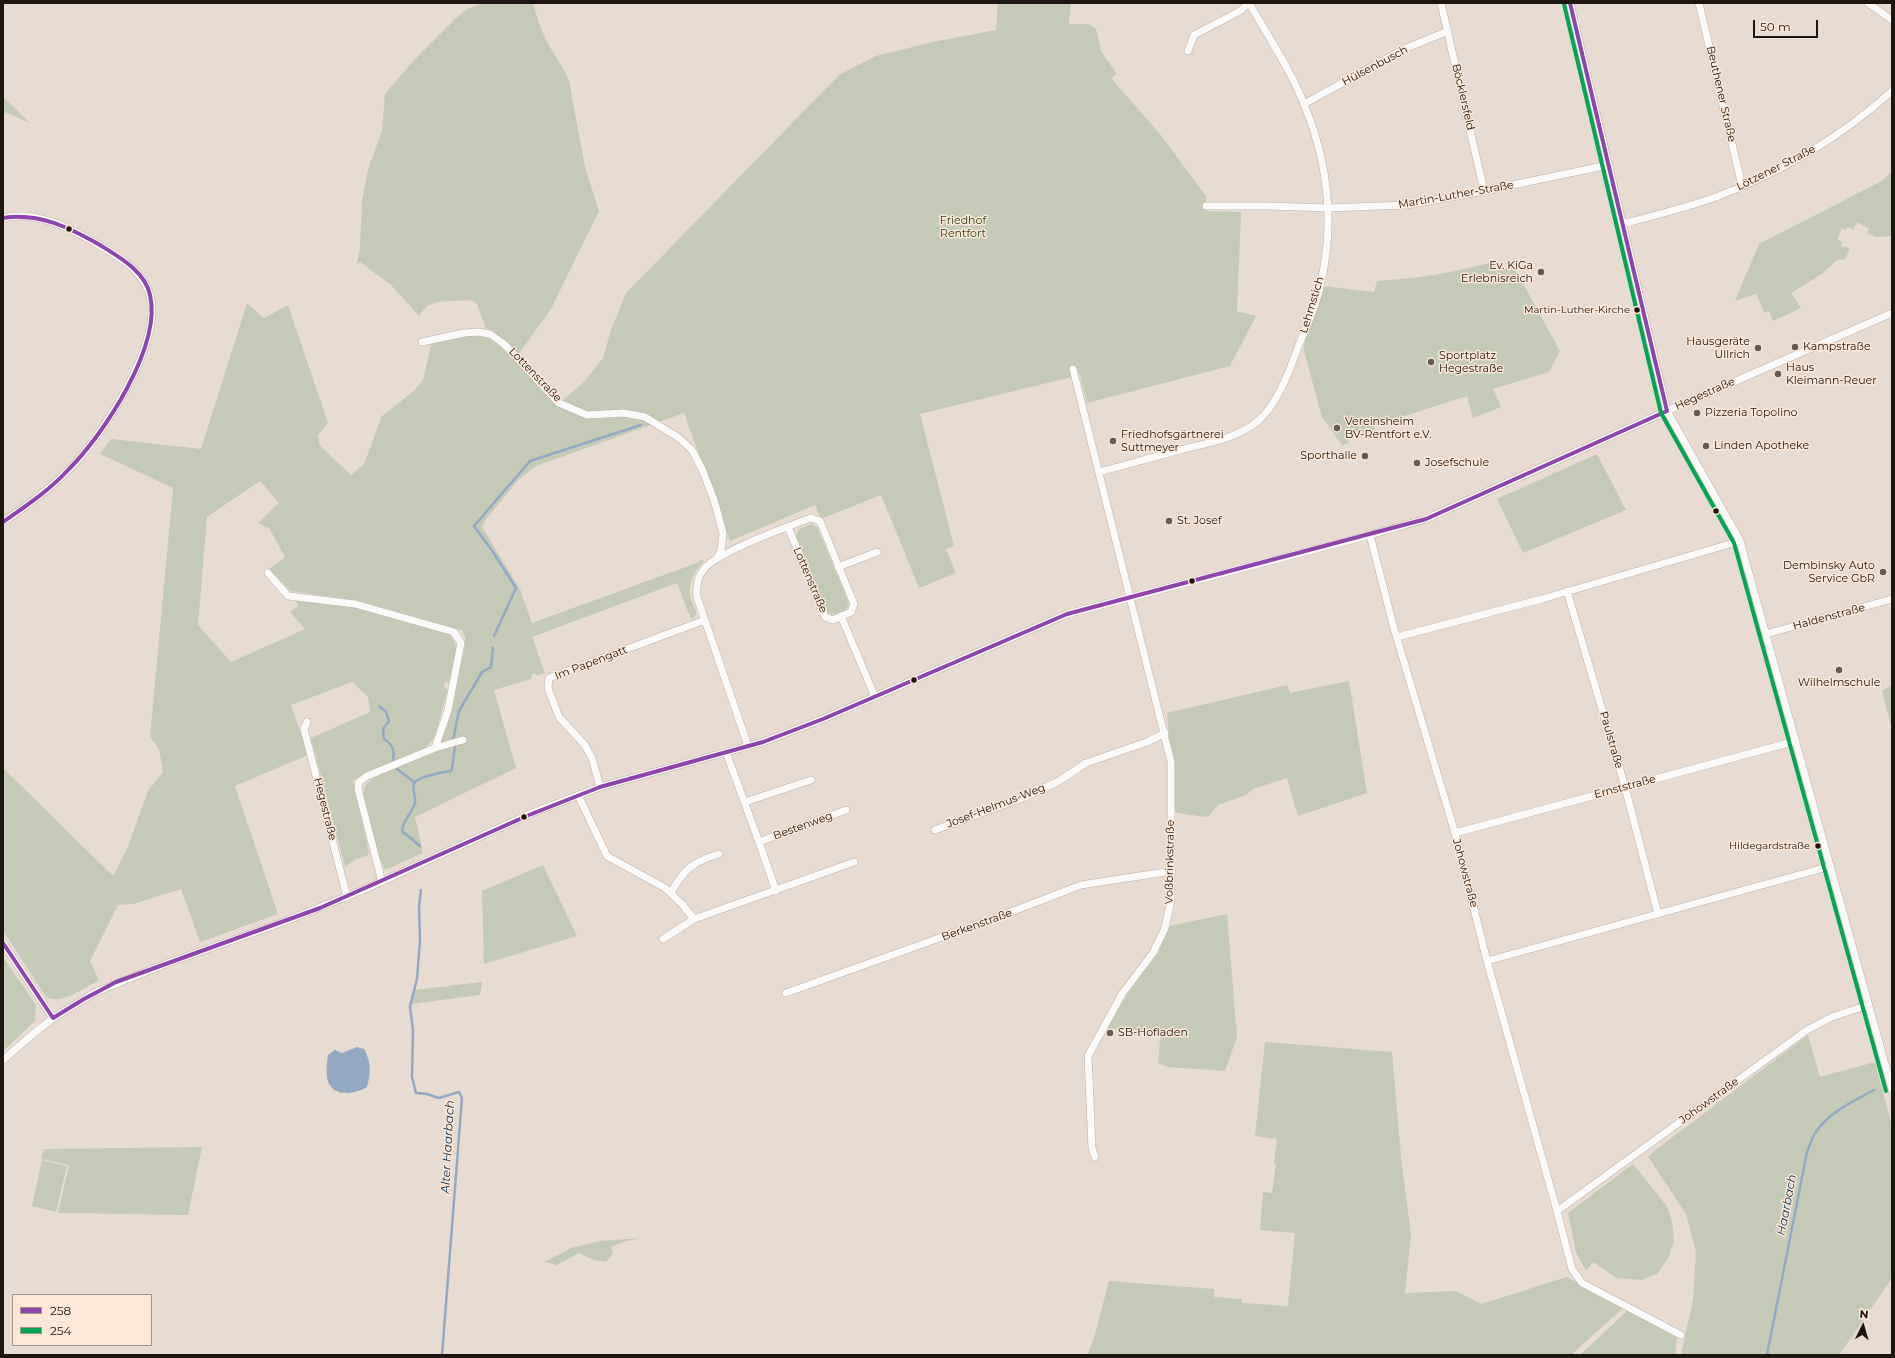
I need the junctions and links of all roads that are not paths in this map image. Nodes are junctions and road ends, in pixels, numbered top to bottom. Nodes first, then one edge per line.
1 (1250, 3) edge
2 (1441, 3) edge
3 (1570, 3) edge
4 (1699, 3) edge
5 (1868, 3) edge
6 (1892, 20) edge
7 (1448, 31) junction
8 (1188, 51) dead end
9 (1892, 91) edge
10 (1304, 104) junction
11 (1608, 165) junction
12 (1742, 186) junction
13 (1484, 191) junction
14 (1206, 206) dead end
15 (1328, 208) junction
16 (3, 218) edge
17 (1622, 224) junction
18 (1892, 313) edge
19 (422, 342) dead end
20 (1073, 368) dead end
21 (1666, 411) junction
22 (1099, 472) junction
23 (3, 522) edge
24 (788, 527) junction
25 (1370, 535) junction
26 (1740, 541) junction
27 (877, 552) dead end
28 (717, 558) junction
29 (838, 567) junction
30 (268, 573) dead end
31 (1567, 591) junction
32 (1130, 598) junction
33 (1892, 600) edge
34 (842, 616) junction
35 (704, 620) junction
36 (1766, 634) junction
37 (1397, 637) junction
38 (875, 697) junction
39 (307, 722) dead end
40 (1164, 733) junction
41 (462, 740) dead end
42 (1796, 741) junction
43 (748, 746) junction
44 (435, 748) junction
45 (726, 752) junction
46 (811, 780) dead end
47 (600, 787) junction
48 (1625, 787) junction
49 (578, 795) junction
50 (745, 802) junction
51 (846, 810) dead end
52 (935, 830) dead end
53 (1455, 833) junction
54 (759, 842) junction
55 (719, 854) dead end
56 (854, 862) dead end
57 (1831, 866) junction
58 (1172, 871) junction
59 (382, 882) junction
60 (776, 891) junction
61 (671, 893) junction
62 (347, 897) junction
63 (1658, 914) junction
64 (694, 919) junction
65 (663, 939) dead end
66 (3, 943) edge
67 (1487, 961) junction
68 (786, 993) dead end
69 (1868, 1005) junction
70 (53, 1018) junction
71 (3, 1060) edge
72 (1892, 1089) edge
73 (1095, 1157) dead end
74 (1556, 1211) junction
75 (1680, 1335) dead end

1 - 8 street
1 - 10 street, Lehmstich
2 - 7 street, Böcklersfeld
3 - 11 street
4 - 12 street, Beuthener Straße
5 - 6 street
7 - 10 street, Hülsenbusch
7 - 13 street, Böcklersfeld
9 - 12 street, Lötzener Straße
10 - 15 street, Lehmstich
11 - 13 street, Martin-Luther-Straße
11 - 17 street
12 - 17 street, Lötzener Straße
13 - 15 street, Martin-Luther-Straße
14 - 15 street, Martin-Luther-Straße
15 - 22 street, Lehmstich
16 - 23 street
17 - 21 street
18 - 21 street, Hegestraße
19 - 28 street, Lottenstraße
20 - 22 street, Voßbrinkstraße
21 - 25 street, Hegestraße
21 - 26 street
22 - 32 street, Voßbrinkstraße
24 - 28 street, Lottenstraße
24 - 29 street, Lottenstraße
24 - 34 street, Lottenstraße
25 - 32 street, Hegestraße
25 - 37 street, Johowstraße
26 - 31 street
26 - 36 street
27 - 29 street
28 - 35 street, Lottenstraße
29 - 34 street, Lottenstraße
30 - 44 street
31 - 37 street
31 - 48 street, Paulstraße
32 - 38 street, Hegestraße
32 - 40 street, Voßbrinkstraße
33 - 36 street, Haldenstraße
34 - 38 street, Lottenstraße
35 - 43 street, Lottenstraße
35 - 47 street, Im Papengatt
36 - 42 street
37 - 53 street, Johowstraße
38 - 43 street, Hegestraße
39 - 62 street, Hegestraße
40 - 52 street, Josef-Helmus-Weg
40 - 58 street, Voßbrinkstraße
41 - 44 street
42 - 48 street, Ernststraße
42 - 57 street
43 - 45 street, Hegestraße
44 - 59 street
45 - 47 street, Hegestraße
45 - 50 street, Bestenweg
46 - 50 street
47 - 49 street, Hegestraße
48 - 53 street, Ernststraße
48 - 63 street, Paulstraße
49 - 59 street, Hegestraße
49 - 61 street
50 - 54 street, Bestenweg
51 - 54 street, Bestenweg
53 - 67 street, Johowstraße
54 - 60 street, Bestenweg
55 - 61 street
56 - 60 street
57 - 63 street
57 - 69 street
58 - 68 street, Berkenstraße
58 - 73 street, Voßbrinkstraße
59 - 62 street, Hegestraße
60 - 64 street
61 - 64 street
62 - 70 street, Hegestraße
63 - 67 street
64 - 65 street
66 - 70 street
67 - 74 street, Johowstraße
69 - 72 street
69 - 74 street, Johowstraße
70 - 71 street, Hegestraße
74 - 75 street, Johowstraße

